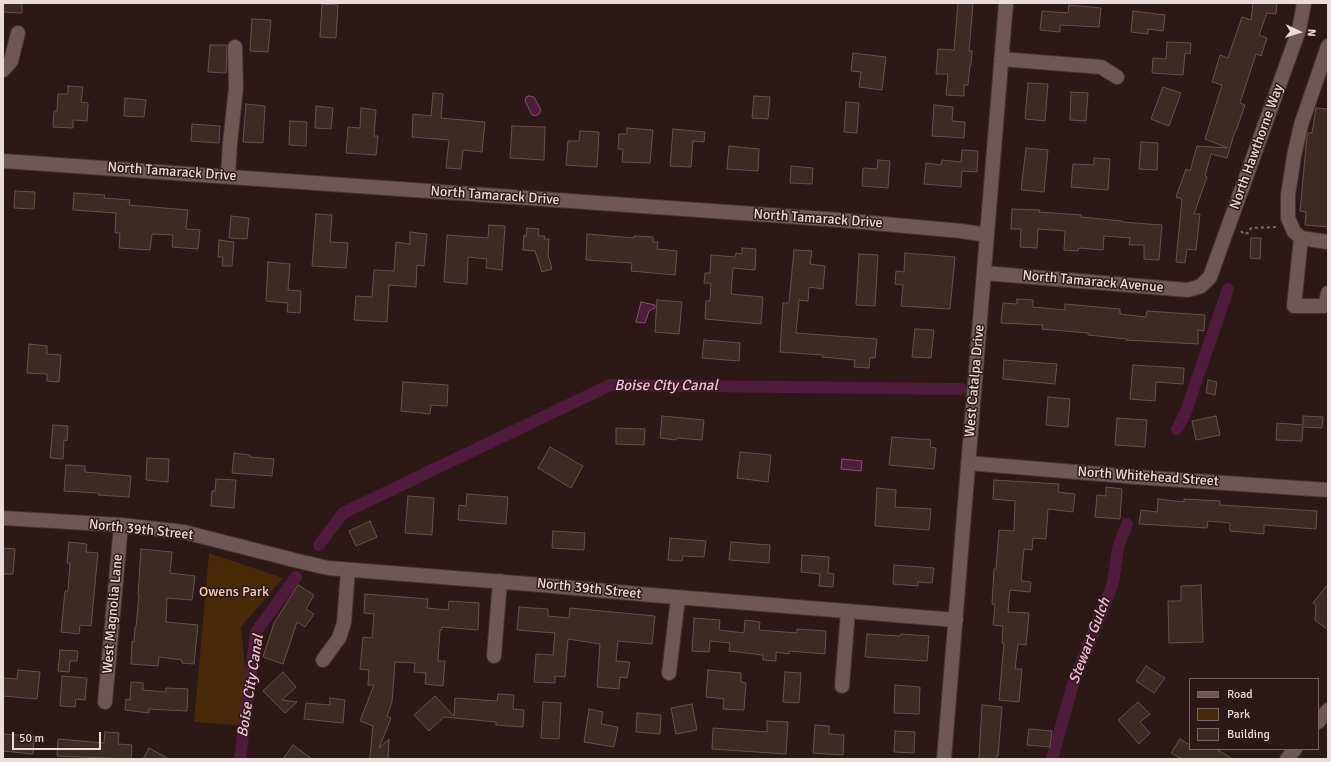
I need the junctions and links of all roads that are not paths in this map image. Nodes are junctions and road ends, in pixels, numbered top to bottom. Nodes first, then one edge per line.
1 (1006, 3) edge
2 (1304, 3) edge
3 (18, 33) dead end
4 (1328, 46) edge
5 (235, 47) dead end
6 (1001, 59) junction
7 (3, 70) edge
8 (1117, 77) dead end
9 (3, 161) edge
10 (228, 176) junction
11 (987, 235) junction
12 (1301, 238) junction
13 (1328, 242) edge
14 (984, 273) junction
15 (1201, 286) joint
16 (1328, 293) edge
17 (968, 462) junction
18 (1328, 490) edge
19 (3, 518) edge
20 (121, 525) junction
21 (348, 570) junction
22 (500, 582) junction
23 (678, 598) junction
24 (848, 611) junction
25 (956, 620) junction
26 (494, 656) dead end
27 (323, 660) dead end
28 (669, 673) dead end
29 (842, 686) dead end
30 (105, 702) dead end
31 (1328, 710) edge
32 (1319, 721) edge
33 (1294, 750) edge
34 (944, 759) edge
35 (1287, 759) edge

1 - 6 street, West Catalpa Drive
2 - 15 street, North Hawthorne Way
3 - 7 street
4 - 12 street
5 - 10 street
6 - 8 street
6 - 11 street, West Catalpa Drive
9 - 10 street, North Tamarack Drive
10 - 11 street, North Tamarack Drive
11 - 14 street, West Catalpa Drive
12 - 13 street
12 - 16 street
14 - 15 street, North Tamarack Avenue
14 - 17 street, West Catalpa Drive
17 - 18 street, North Whitehead Street
17 - 25 street, West Catalpa Drive
19 - 20 street, North 39th Street
20 - 21 street, North 39th Street
20 - 30 street, West Magnolia Lane
21 - 22 street, North 39th Street
21 - 27 street
22 - 23 street, North 39th Street
22 - 26 street
23 - 24 street, North 39th Street
23 - 28 street
24 - 25 street, North 39th Street
24 - 29 street
25 - 34 street, West Catalpa Drive
31 - 32 street
33 - 35 street

